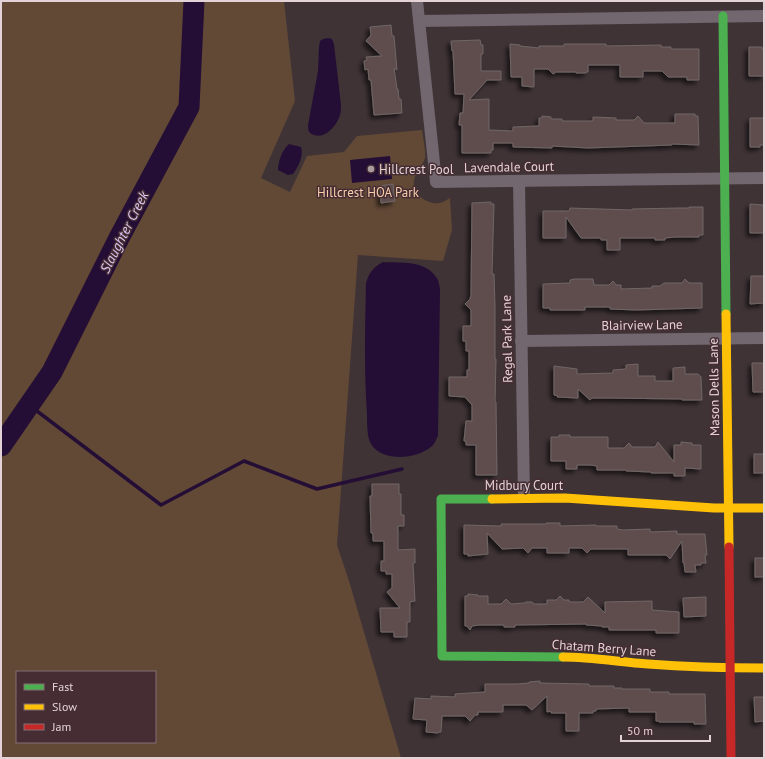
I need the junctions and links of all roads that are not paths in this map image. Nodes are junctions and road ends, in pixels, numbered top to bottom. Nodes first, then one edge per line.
1 (417, 1) edge
2 (723, 16) junction
3 (764, 16) edge
4 (419, 21) junction
5 (764, 178) edge
6 (724, 179) junction
7 (519, 181) junction
8 (726, 338) junction
9 (764, 338) edge
10 (521, 341) junction
11 (524, 498) junction
12 (728, 508) junction
13 (764, 508) edge
14 (442, 656) joint
15 (730, 668) junction
16 (764, 668) edge
17 (731, 758) edge

1 - 4 street, Lavendale Court
2 - 3 street
2 - 4 street
2 - 6 street, Mason Dells Lane
4 - 7 street, Lavendale Court
5 - 6 street, Lavendale Court
6 - 7 street, Lavendale Court
6 - 8 street, Mason Dells Lane
7 - 10 street, Regal Park Lane
8 - 9 street, Blairview Lane
8 - 10 street, Blairview Lane
8 - 12 street, Mason Dells Lane
10 - 11 street, Regal Park Lane
11 - 12 street, Midbury Court
11 - 14 street, Midbury Court
12 - 13 street, Midbury Court
12 - 15 street, Mason Dells Lane
14 - 15 street, Chatam Berry Lane
15 - 16 street, Chatam Berry Lane
15 - 17 street, Mason Dells Lane

